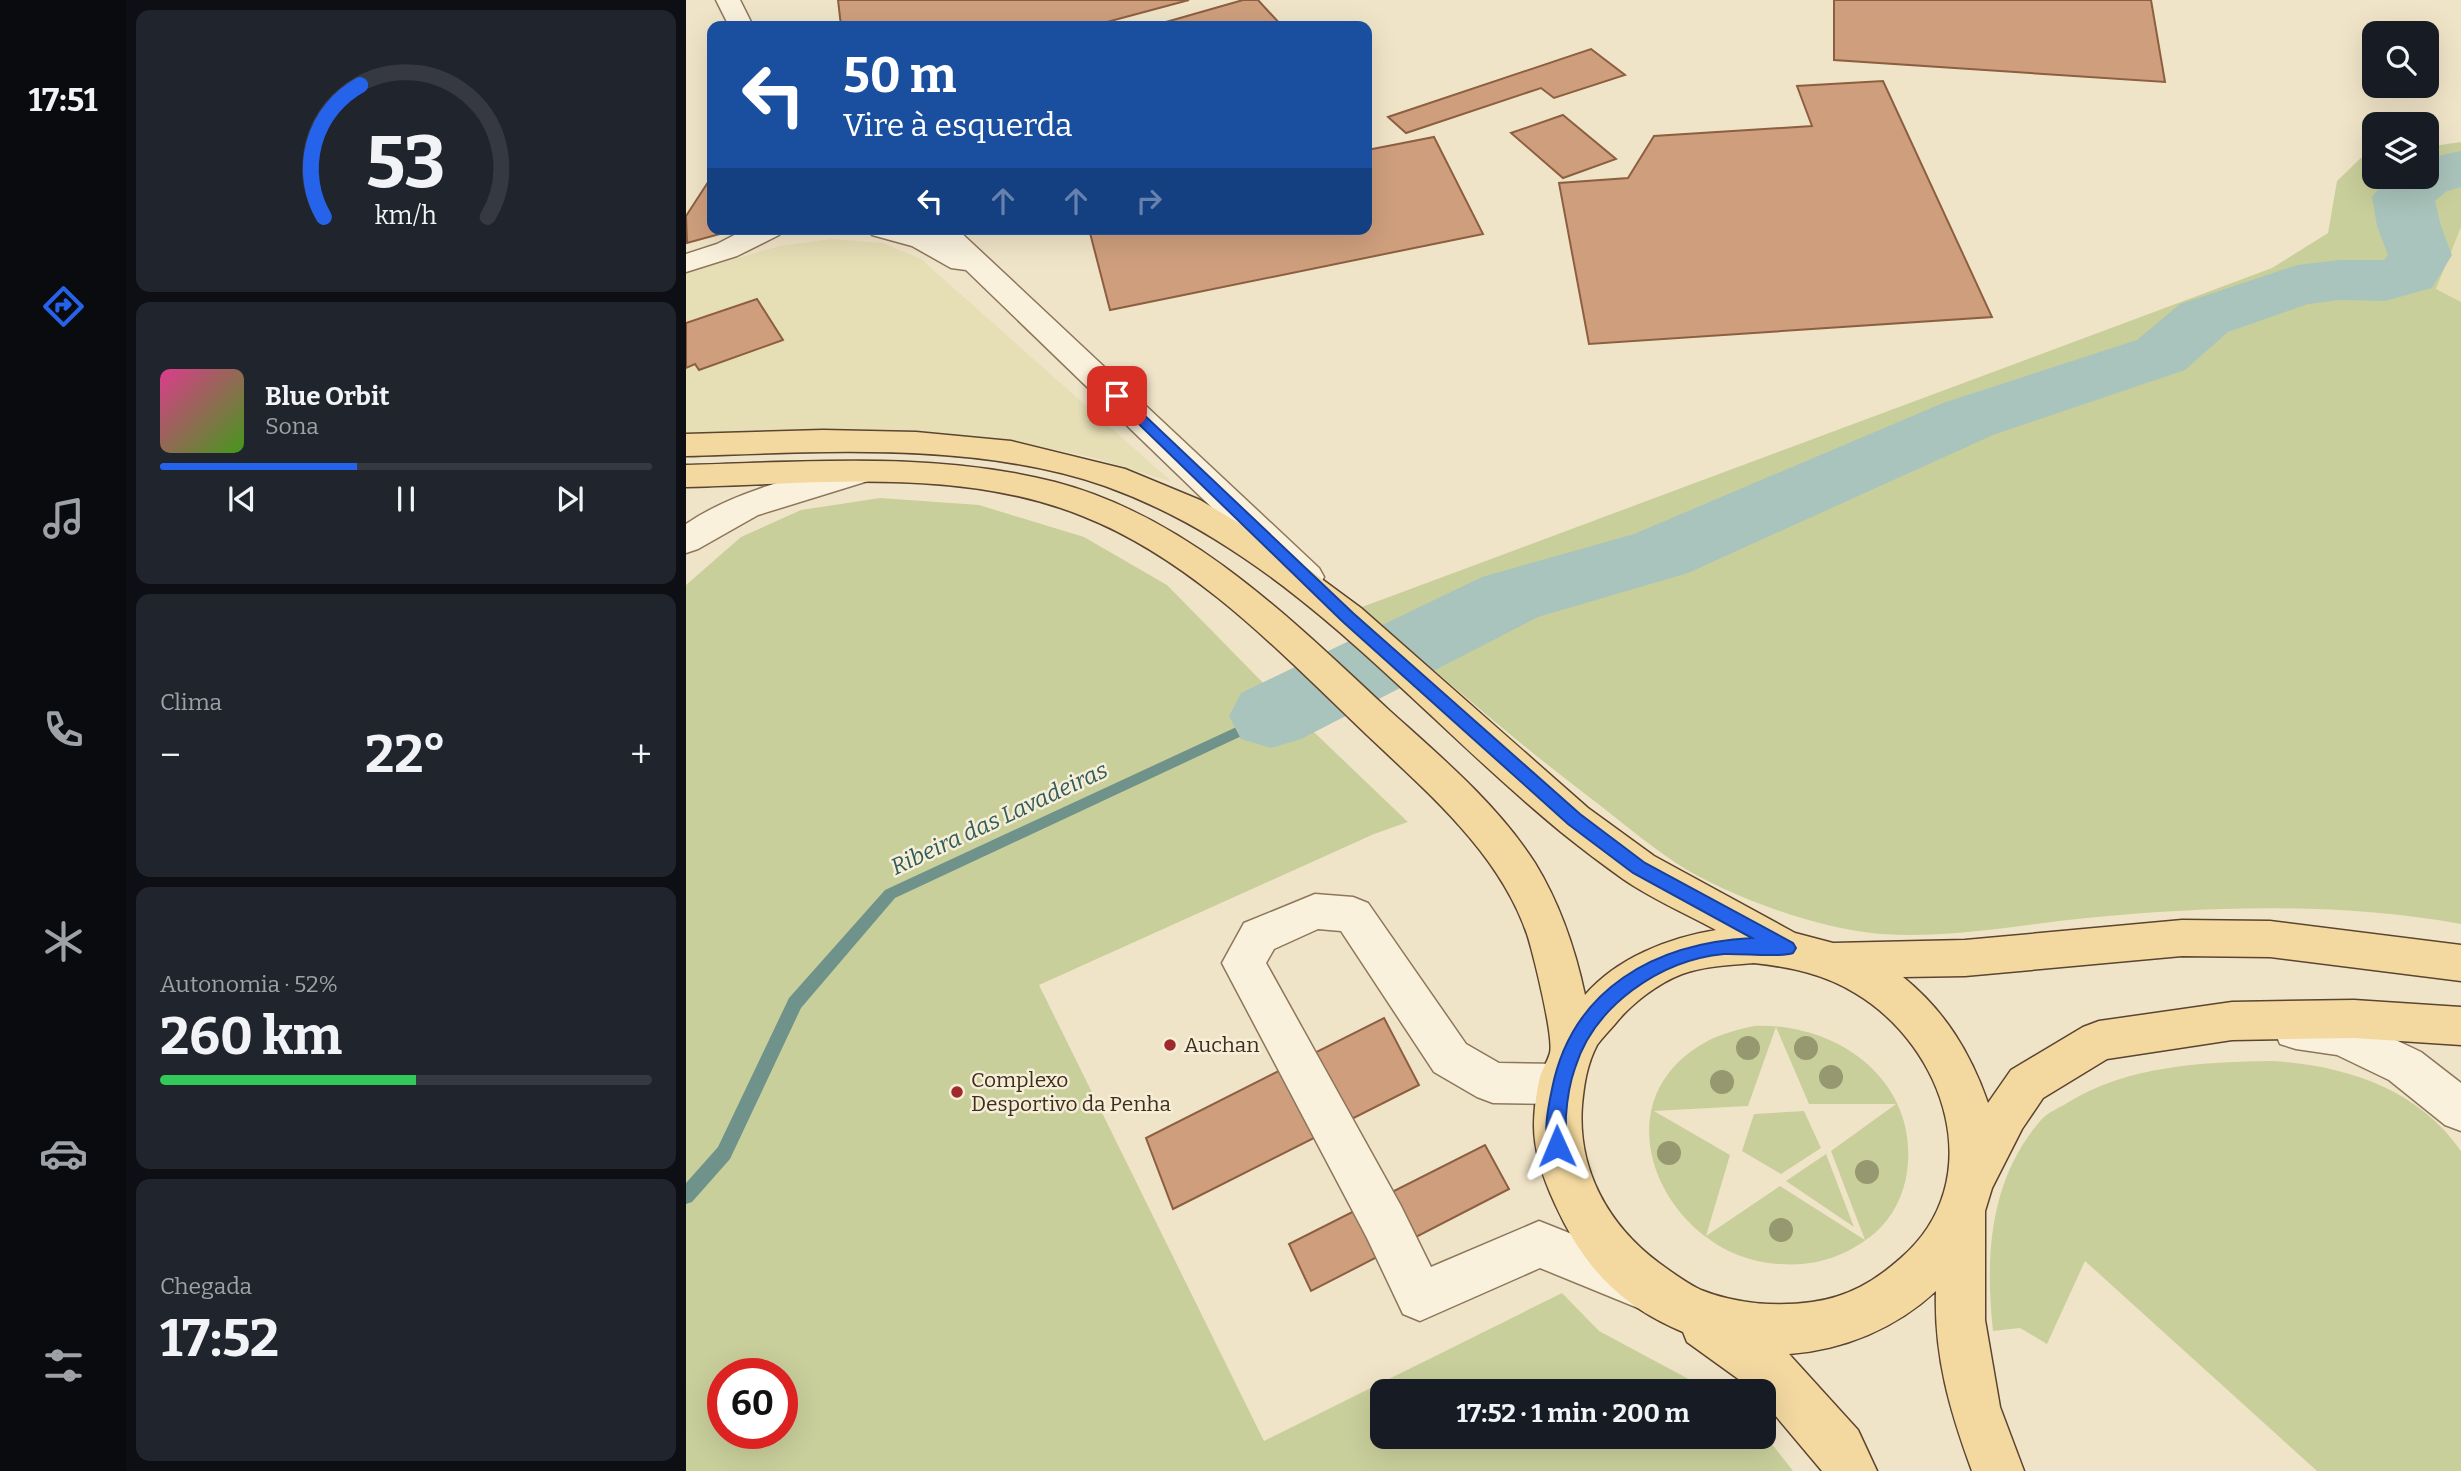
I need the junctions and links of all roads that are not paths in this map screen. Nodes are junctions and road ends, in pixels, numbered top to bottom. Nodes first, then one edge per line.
1 (728, 0) edge
2 (738, 21) edge
3 (758, 235) edge
4 (904, 235) edge
5 (946, 235) edge
6 (686, 263) edge
7 (1005, 289) junction
8 (686, 444) edge
9 (856, 474) junction
10 (686, 476) edge
11 (686, 541) edge
12 (1348, 617) junction
13 (1787, 948) junction
14 (2384, 953) junction
15 (1833, 961) junction
16 (2461, 963) edge
17 (2461, 978) edge
18 (2232, 1021) junction
19 (2461, 1026) edge
20 (1567, 1067) junction
21 (2461, 1110) edge
22 (1968, 1195) junction
23 (1663, 1297) junction
24 (1851, 1471) edge
25 (1998, 1471) edge

1 - 2 street
3 - 6 street
4 - 7 street
5 - 7 street
7 - 12 street
8 - 12 main road
9 - 10 main road
9 - 11 street
9 - 20 main road
12 - 13 main road
13 - 15 main road
13 - 20 main road
14 - 15 main road
14 - 16 main road
14 - 17 street
15 - 22 main road
18 - 19 main road
18 - 21 street
18 - 22 main road
20 - 23 main road
20 - 23 street
22 - 23 main road
22 - 25 main road
23 - 24 main road

